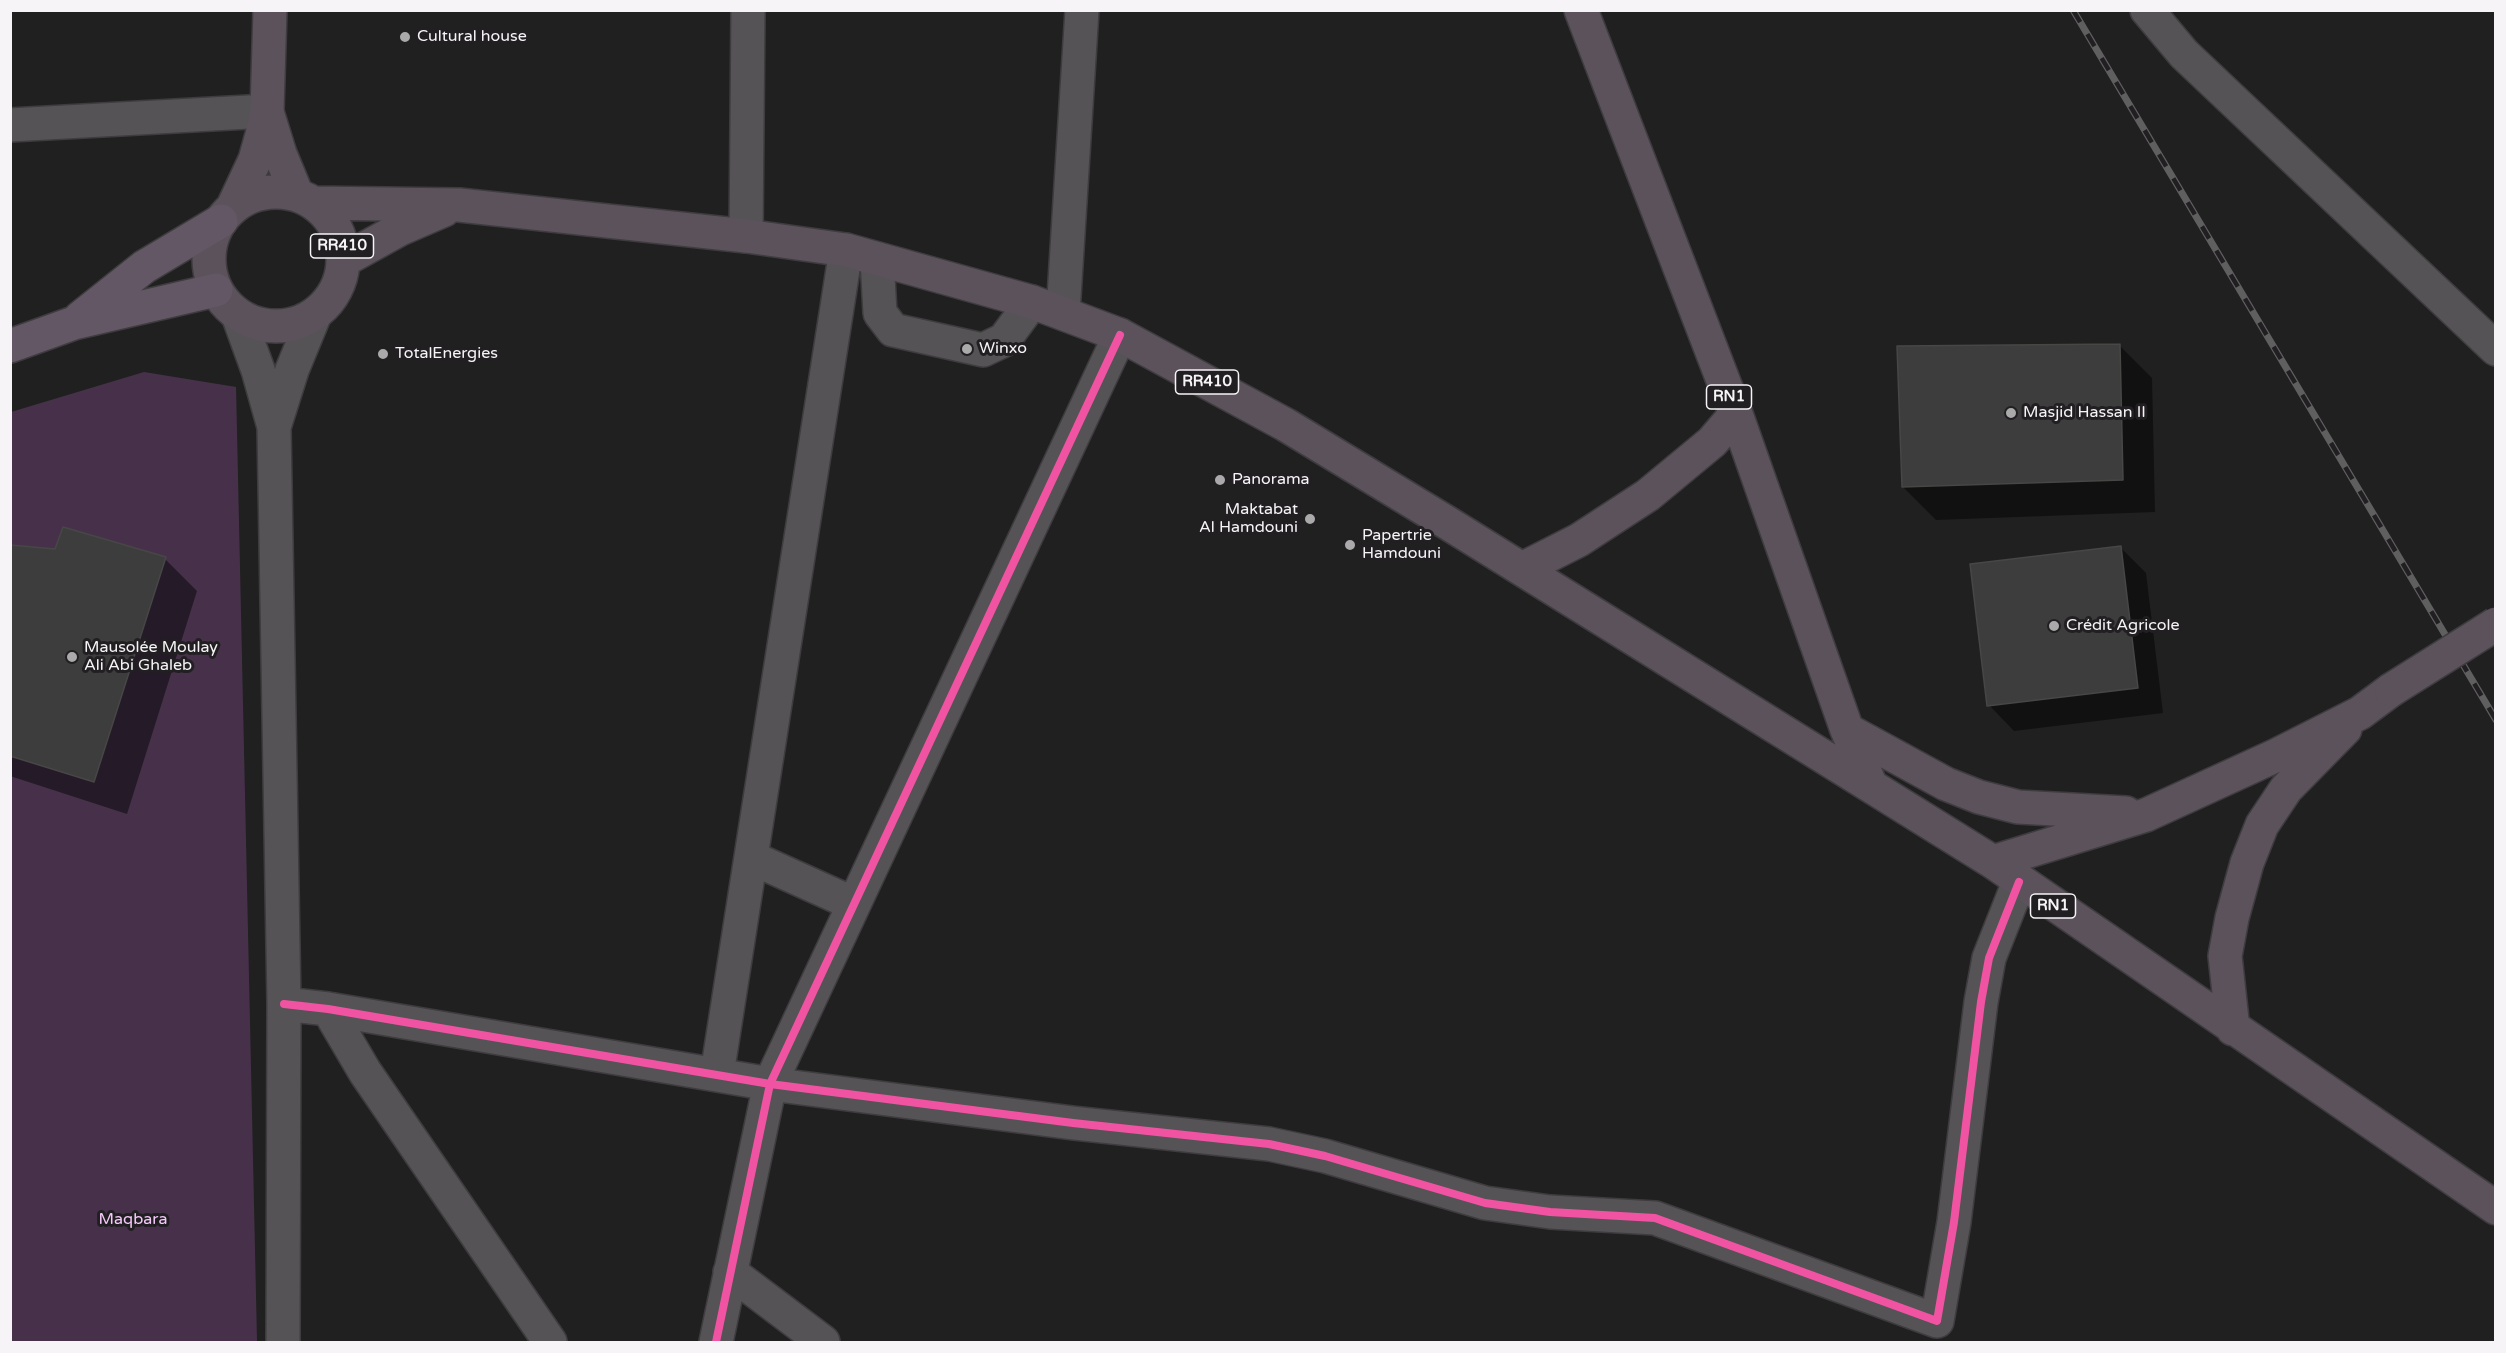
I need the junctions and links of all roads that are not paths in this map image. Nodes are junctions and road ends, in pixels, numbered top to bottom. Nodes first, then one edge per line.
1 (270, 10) edge
2 (748, 10) edge
3 (1082, 10) edge
4 (1581, 10) edge
5 (2147, 10) edge
6 (267, 111) junction
7 (10, 125) edge
8 (306, 199) junction
9 (459, 205) junction
10 (227, 214) junction
11 (747, 236) junction
12 (862, 254) junction
13 (344, 260) junction
14 (216, 290) junction
15 (1032, 302) junction
16 (315, 314) junction
17 (1064, 314) junction
18 (238, 315) junction
19 (74, 323) junction
20 (1120, 335) junction
21 (10, 346) edge
22 (2496, 349) edge
23 (1736, 414) junction
24 (274, 427) junction
25 (1522, 569) junction
26 (2496, 624) edge
27 (2360, 713) junction
28 (1847, 730) junction
29 (1871, 786) junction
30 (2146, 815) junction
31 (752, 858) junction
32 (1993, 862) junction
33 (2019, 882) junction
34 (854, 904) junction
35 (284, 1005) junction
36 (328, 1009) junction
37 (2233, 1029) junction
38 (717, 1074) junction
39 (770, 1083) junction
40 (2496, 1208) edge
41 (730, 1272) junction
42 (1934, 1332) edge
43 (283, 1342) edge
44 (550, 1342) edge
45 (716, 1342) edge
46 (823, 1342) edge

1 - 6 main road
2 - 11 street
3 - 17 street
4 - 23 main road, RN1
5 - 22 street
6 - 7 street
6 - 8 main road
6 - 10 main road
8 - 9 main road, RR410
8 - 10 main road, RR410
8 - 13 main road, RR410
9 - 11 main road, RR410
9 - 13 main road, RR410
10 - 14 main road, RR410
10 - 19 highway, RR410
11 - 12 main road, RR410
12 - 15 main road, RR410
12 - 15 street
12 - 31 street
13 - 16 main road, RR410
14 - 18 main road, RR410
14 - 19 highway, RR410
15 - 17 main road, RR410
16 - 18 main road, RR410
16 - 24 street
17 - 20 main road, RR410
18 - 24 street
19 - 21 highway, RR410
20 - 25 main road, RR410
20 - 34 street
23 - 25 main road
23 - 28 main road, RN1
24 - 35 street
25 - 29 main road, RR410
26 - 27 main road, bridge
27 - 30 main road
27 - 37 main road
28 - 29 main road, RN1
28 - 30 main road
29 - 32 main road, RN1
30 - 32 main road
31 - 34 street
31 - 38 street
32 - 33 main road, RN1
33 - 37 main road, RN1
33 - 42 street
34 - 39 street
35 - 36 street
35 - 43 street
36 - 38 street
36 - 44 street
37 - 40 main road, RN1
38 - 39 street
39 - 41 street
39 - 42 street
41 - 45 street
41 - 46 street

